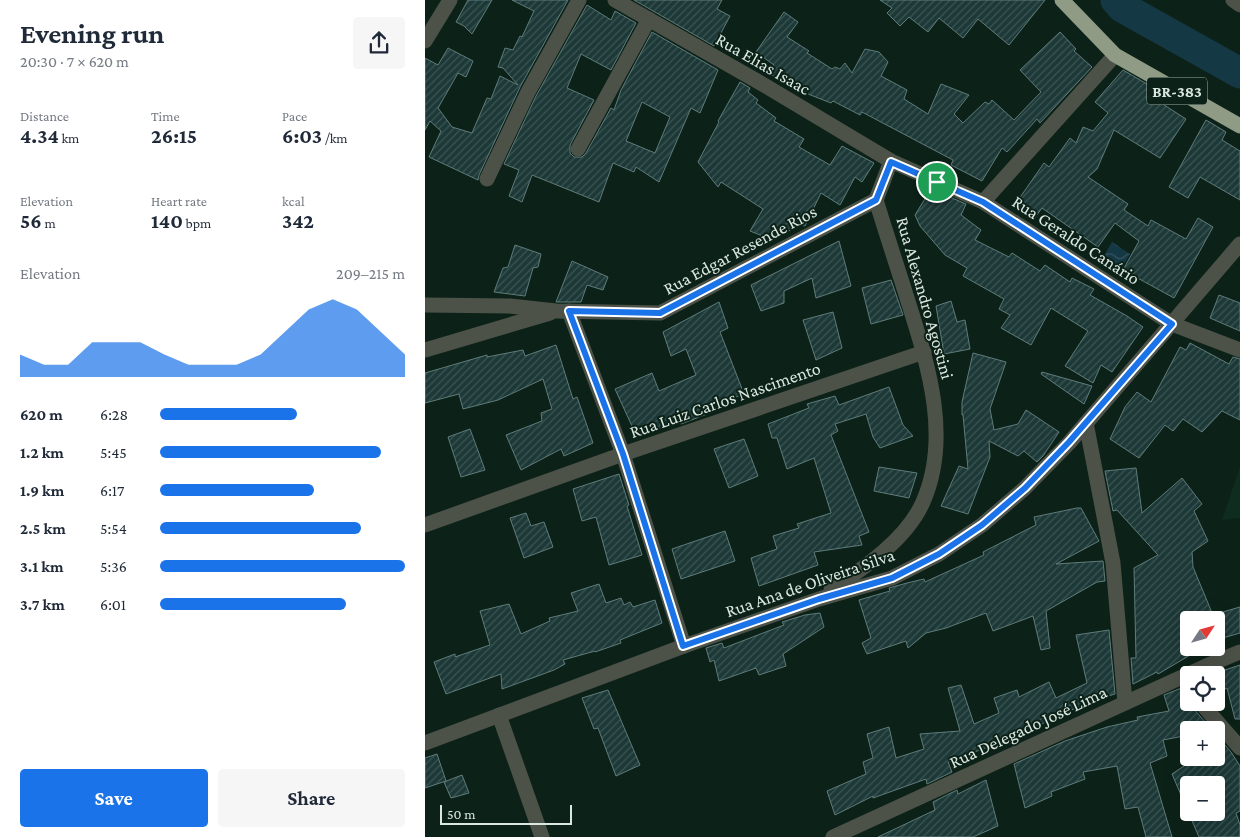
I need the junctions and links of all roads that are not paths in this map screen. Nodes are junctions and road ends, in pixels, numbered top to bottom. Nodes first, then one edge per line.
1 (450, 0) edge
2 (579, 0) edge
3 (615, 0) edge
4 (1062, 0) edge
5 (1233, 0) edge
6 (1240, 5) edge
7 (649, 19) junction
8 (425, 41) edge
9 (1115, 55) junction
10 (1240, 126) edge
11 (578, 149) dead end
12 (891, 162) junction
13 (487, 180) dead end
14 (876, 200) junction
15 (983, 202) junction
16 (1240, 244) edge
17 (425, 305) edge
18 (562, 311) junction
19 (1172, 324) junction
20 (425, 350) edge
21 (1240, 350) edge
22 (924, 352) junction
23 (1086, 423) junction
24 (623, 454) junction
25 (425, 525) edge
26 (819, 599) junction
27 (683, 646) junction
28 (1240, 652) edge
29 (1216, 666) edge
30 (1180, 685) edge
31 (1125, 703) junction
32 (1208, 711) edge
33 (499, 715) junction
34 (425, 743) edge
35 (1240, 748) edge
36 (542, 837) edge
37 (833, 837) edge

1 - 8 street
2 - 13 street
3 - 7 street, Rua Elias Isaac
4 - 9 highway, BR-383
5 - 6 street
7 - 11 street
7 - 12 street, Rua Elias Isaac
9 - 10 highway, BR-383
9 - 15 street
12 - 14 street
12 - 15 street, Rua Geraldo Canário
14 - 18 street, Rua Edgar Resende Rios
14 - 22 street, Rua Alexandro Agostini
15 - 19 street, Rua Geraldo Canário
16 - 19 street, Rua Ana de Oliveira Silva
17 - 18 street, Rua Edgar Resende Rios
18 - 20 street
18 - 24 street
19 - 21 street, Rua Geraldo Canário
19 - 23 street, Rua Ana de Oliveira Silva
22 - 24 street, Rua Luiz Carlos Nascimento
22 - 26 street, Rua Alexandro Agostini
23 - 26 street, Rua Ana de Oliveira Silva
23 - 31 street
24 - 25 street, Rua Luiz Carlos Nascimento
24 - 27 street
26 - 27 street, Rua Ana de Oliveira Silva
27 - 33 street, Rua Ana de Oliveira Silva
28 - 29 street, Rua Delegado José Lima
30 - 31 street, Rua Delegado José Lima
31 - 37 street, Rua Delegado José Lima
32 - 35 street
33 - 34 street, Rua Ana de Oliveira Silva
33 - 36 street

